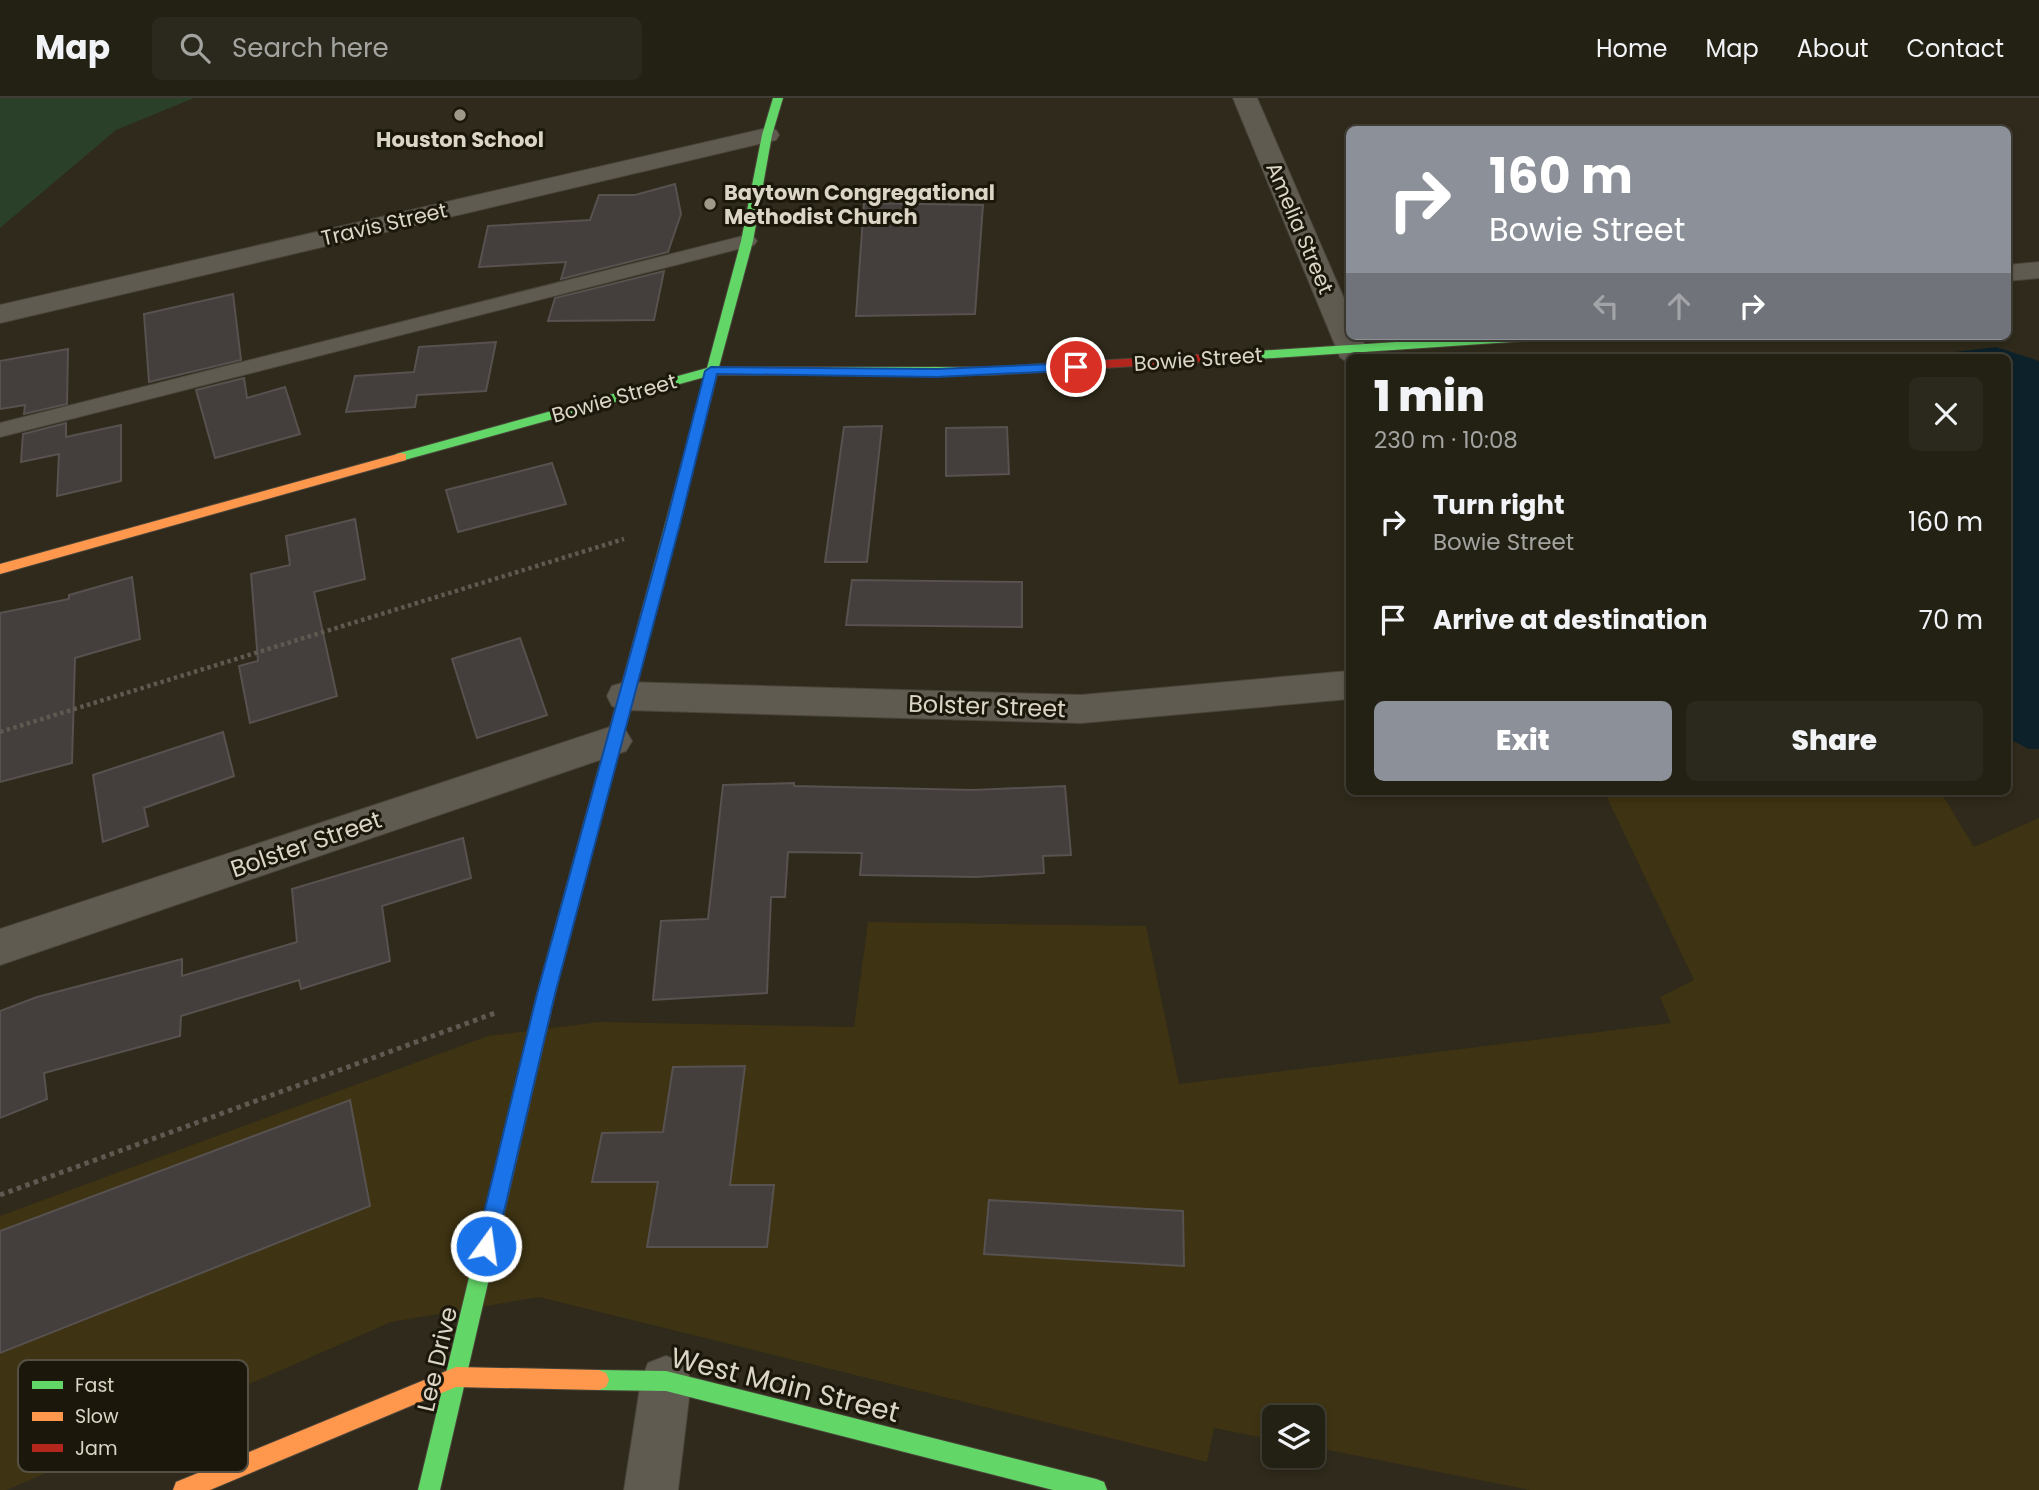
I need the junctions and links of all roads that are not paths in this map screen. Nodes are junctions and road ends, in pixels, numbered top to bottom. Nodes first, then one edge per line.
1 (778, 98) edge
2 (1245, 98) edge
3 (767, 135) junction
4 (747, 241) junction
5 (2039, 270) edge
6 (2011, 273) edge
7 (0, 314) edge
8 (1346, 336) edge
9 (1497, 340) edge
10 (1353, 353) edge
11 (711, 371) junction
12 (0, 429) edge
13 (0, 569) edge
14 (1346, 685) edge
15 (625, 696) junction
16 (613, 741) junction
17 (0, 947) edge
18 (456, 1377) junction
19 (666, 1381) junction
20 (248, 1463) edge
21 (227, 1472) edge
22 (184, 1490) edge
23 (429, 1490) edge
24 (651, 1490) edge
25 (1096, 1490) edge

1 - 3 main road, Lee Drive
2 - 8 street, Amelia Street
3 - 4 main road, Lee Drive
3 - 7 street, Travis Street
4 - 11 main road, Lee Drive
4 - 12 lane
5 - 6 street
9 - 10 main road, Bowie Street
10 - 11 main road, Bowie Street
11 - 13 main road, Bowie Street
11 - 15 main road, Lee Drive
14 - 15 street, Bolster Street
15 - 16 main road, Lee Drive
16 - 17 street, Bolster Street
16 - 18 main road, Lee Drive
18 - 19 main road, West Main Street
18 - 20 main road, West Main Street
18 - 23 main road, Lee Drive
19 - 24 street
19 - 25 main road, West Main Street
21 - 22 main road, West Main Street

